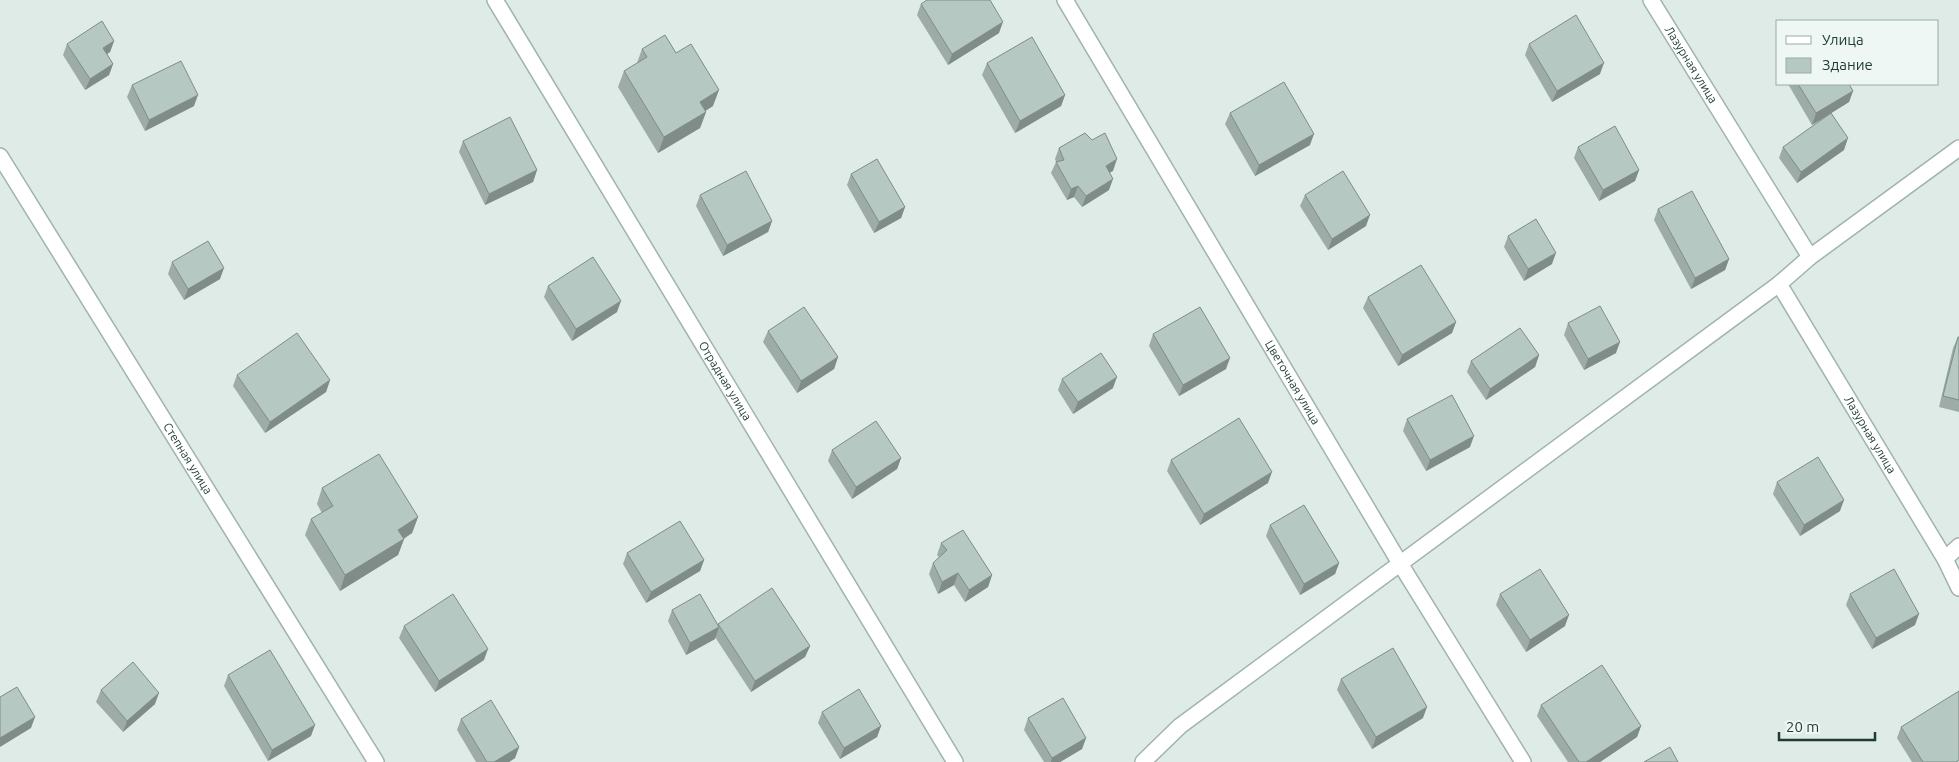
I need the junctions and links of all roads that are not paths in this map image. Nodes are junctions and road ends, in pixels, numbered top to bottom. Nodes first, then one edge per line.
1 (495, 0) edge
2 (1065, 0) edge
3 (1651, 0) edge
4 (1959, 148) edge
5 (0, 156) edge
6 (1810, 257) junction
7 (1779, 284) junction
8 (1959, 546) edge
9 (1945, 559) junction
10 (1401, 565) junction
11 (1959, 588) edge
12 (376, 762) edge
13 (955, 762) edge
14 (1143, 762) edge
15 (1523, 762) edge

1 - 13 street, Отрадная улица
2 - 10 street, Цветочная улица
3 - 6 street, Лазурная улица
4 - 6 street
5 - 12 street, Степная улица
6 - 7 street
7 - 9 street, Лазурная улица
7 - 10 street
8 - 9 street
9 - 11 street, Лазурная улица
10 - 14 street
10 - 15 street, Цветочная улица

